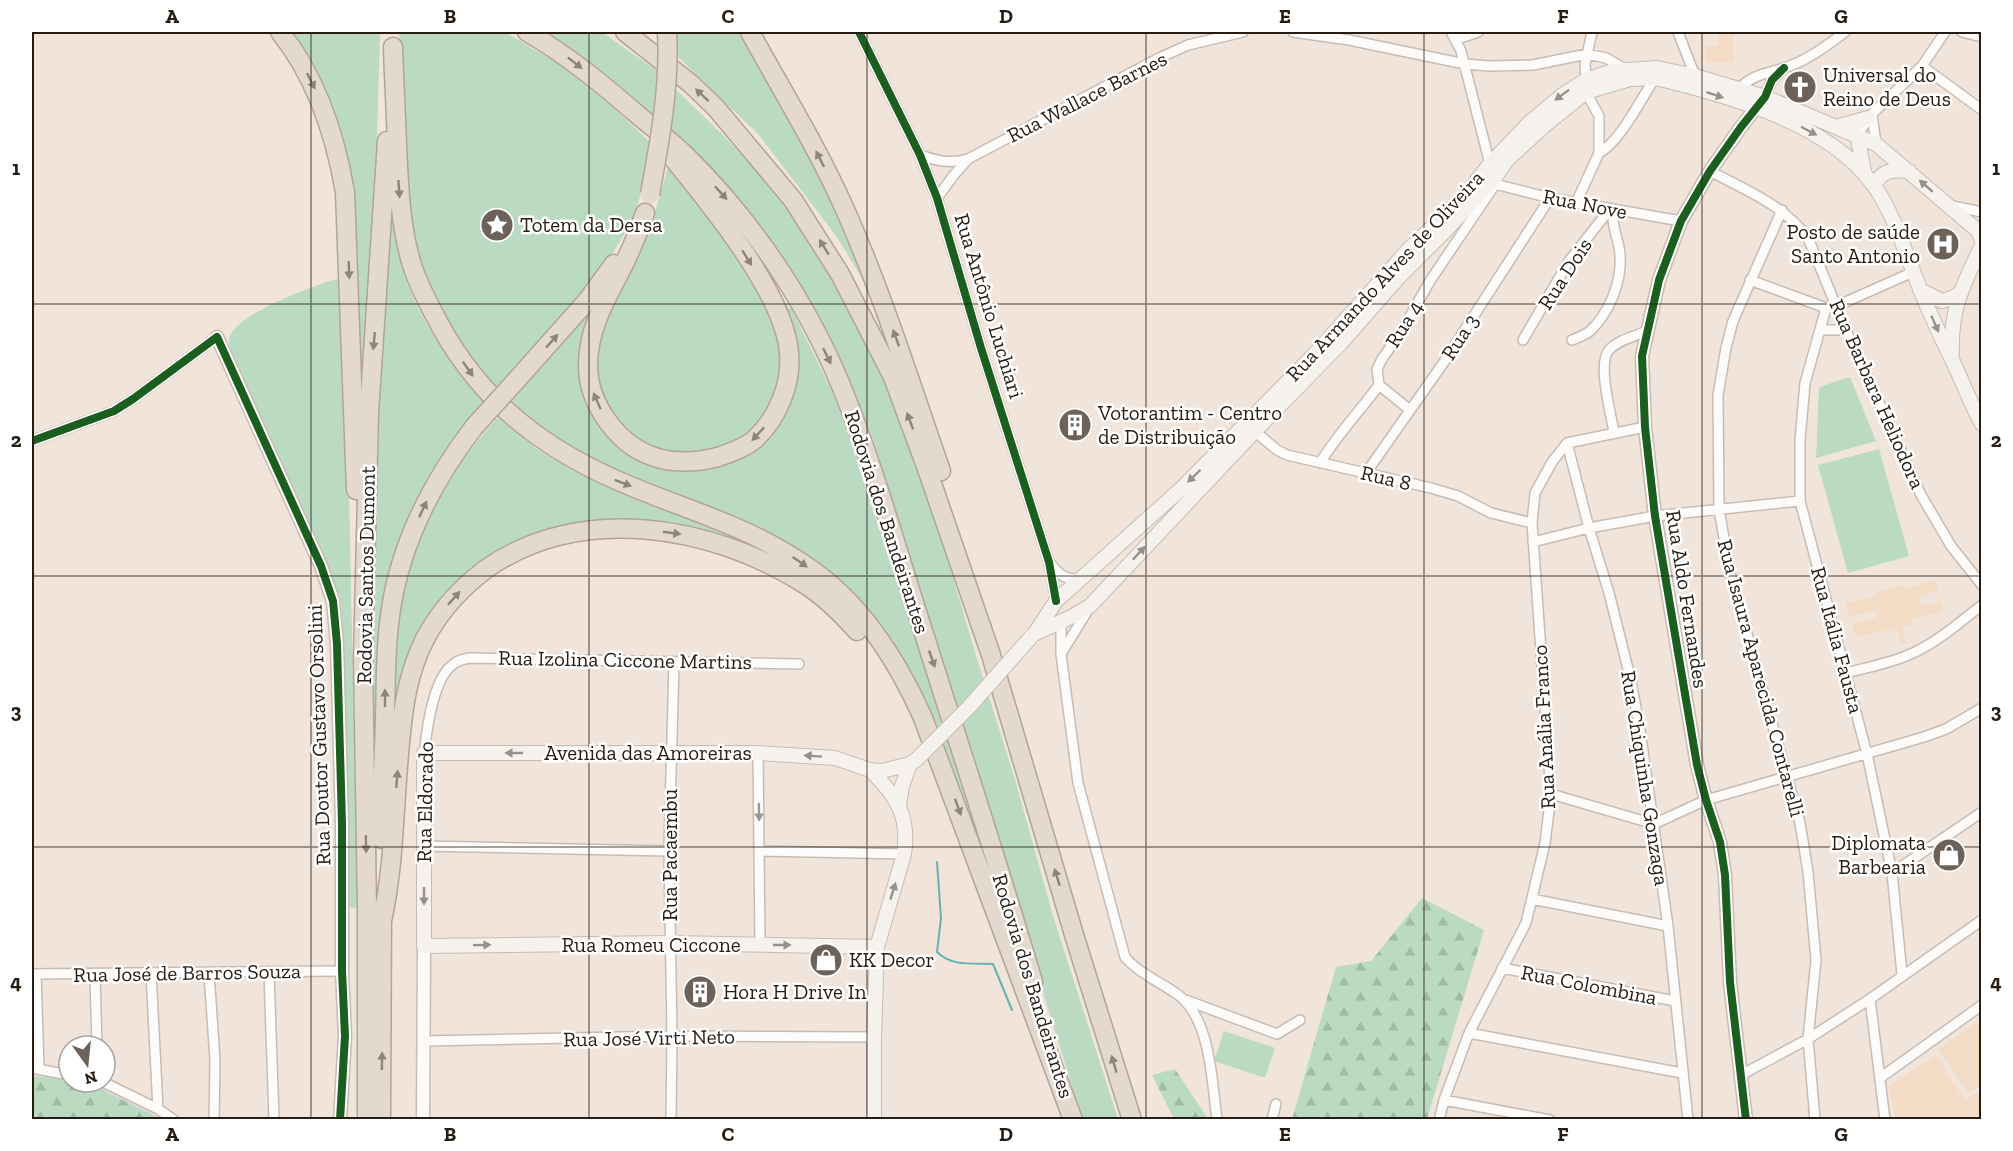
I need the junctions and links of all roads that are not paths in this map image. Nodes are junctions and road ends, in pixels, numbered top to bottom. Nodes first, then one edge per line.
1 (280, 32) edge
2 (526, 32) edge
3 (625, 32) edge
4 (667, 32) edge
5 (750, 32) edge
6 (859, 32) edge
7 (1243, 32) edge
8 (1293, 32) edge
9 (1478, 32) edge
10 (1592, 32) edge
11 (1678, 32) edge
12 (1845, 32) edge
13 (1945, 32) edge
14 (1962, 32) edge
15 (1453, 36) edge
16 (1982, 37) edge
17 (392, 39) edge
18 (1587, 54) junction
19 (1465, 64) junction
20 (1922, 66) junction
21 (1784, 68) junction
22 (1626, 70) junction
23 (1695, 76) junction
24 (1655, 78) junction
25 (1586, 86) junction
26 (1738, 96) junction
27 (1760, 103) junction
28 (1982, 110) edge
29 (634, 112) junction
30 (1870, 116) junction
31 (1741, 127) junction
32 (1836, 127) junction
33 (1857, 135) junction
34 (1876, 144) junction
35 (1599, 153) junction
36 (920, 155) junction
37 (968, 159) junction
38 (1490, 164) junction
39 (1710, 171) junction
40 (1909, 171) junction
41 (1864, 173) junction
42 (1495, 181) junction
43 (1874, 185) junction
44 (937, 198) junction
45 (1550, 198) junction
46 (1576, 202) junction
47 (1948, 205) junction
48 (1611, 209) junction
49 (1782, 210) junction
50 (1982, 212) edge
51 (645, 213) junction
52 (1681, 221) junction
53 (1982, 243) edge
54 (1913, 273) junction
55 (1750, 280) junction
56 (1920, 290) junction
57 (1960, 293) junction
58 (1831, 307) junction
59 (1821, 330) junction
60 (1846, 330) junction
61 (1647, 331) junction
62 (217, 337) joint
63 (1522, 340) dead end
64 (1572, 340) dead end
65 (1953, 362) junction
66 (1379, 385) junction
67 (1410, 410) junction
68 (1982, 424) edge
69 (1250, 427) junction
70 (1645, 427) junction
71 (1614, 432) junction
72 (32, 441) edge
73 (1567, 443) junction
74 (1320, 463) junction
75 (1366, 473) junction
76 (1800, 501) junction
77 (1719, 509) junction
78 (1655, 516) junction
79 (1532, 523) junction
80 (1589, 528) junction
81 (1533, 542) junction
82 (1049, 562) junction
83 (1085, 577) junction
84 (1982, 585) edge
85 (1056, 601) junction
86 (1094, 601) junction
87 (1982, 605) edge
88 (1061, 621) junction
89 (1033, 635) junction
90 (1061, 654) junction
91 (991, 655) junction
92 (363, 659) junction
93 (674, 662) junction
94 (453, 664) joint
95 (799, 664) dead end
96 (1846, 673) junction
97 (1982, 708) edge
98 (937, 752) junction
99 (424, 753) junction
100 (671, 753) junction
101 (758, 753) junction
102 (1867, 754) junction
103 (914, 761) junction
104 (870, 770) junction
105 (1786, 776) junction
106 (1551, 794) junction
107 (1706, 800) junction
108 (899, 805) junction
109 (1982, 812) edge
110 (1654, 824) junction
111 (423, 846) junction
112 (669, 851) junction
113 (759, 851) junction
114 (904, 854) junction
115 (1892, 873) junction
116 (1532, 899) junction
117 (1982, 920) edge
118 (382, 921) junction
119 (1668, 926) junction
120 (670, 943) junction
121 (760, 945) junction
122 (424, 946) junction
123 (877, 947) junction
124 (1502, 968) junction
125 (342, 970) junction
126 (269, 972) junction
127 (151, 973) junction
128 (209, 973) junction
129 (34, 974) edge
130 (1902, 974) junction
131 (95, 975) junction
132 (1182, 999) junction
133 (1870, 999) junction
134 (1675, 1001) junction
135 (1982, 1005) edge
136 (1300, 1020) dead end
137 (1469, 1033) junction
138 (97, 1034) edge
139 (672, 1036) junction
140 (874, 1037) junction
141 (1808, 1039) junction
142 (424, 1041) junction
143 (35, 1068) edge
144 (57, 1073) edge
145 (1682, 1073) junction
146 (1741, 1075) junction
147 (1880, 1078) junction
148 (117, 1089) edge
149 (1444, 1100) junction
150 (1276, 1104) dead end
151 (158, 1109) junction
152 (1072, 1118) edge
153 (174, 1119) edge
154 (214, 1119) edge
155 (274, 1119) edge
156 (340, 1119) edge
157 (366, 1119) edge
158 (381, 1119) edge
159 (423, 1119) edge
160 (671, 1119) edge
161 (874, 1119) edge
162 (1132, 1119) edge
163 (1217, 1119) edge
164 (1272, 1119) edge
165 (1439, 1119) edge
166 (1550, 1119) edge
167 (1688, 1119) edge
168 (1746, 1119) edge
169 (1815, 1119) edge
170 (1885, 1119) edge

1 -> 92 highway
2 -> 29 highway, Rodovia dos Bandeirantes
91 -> 3 highway
4 - 51 highway, bridge
91 -> 5 highway
6 - 36 street, Rua Antônio Luchiari
7 - 37 street, Rua Wallace Barnes
8 - 19 street
9 - 15 street
10 - 18 street
11 - 23 street
12 - 21 street
13 - 20 street
14 - 16 street
15 - 19 street
17 -> 92 highway, Rodovia Santos Dumont
17 -> 98 highway
18 - 19 street
18 - 22 street
18 - 25 street
19 - 38 street
20 - 28 street
20 - 30 street
21 - 26 street
21 - 27 street
22 - 23 main road, Rua Armando Alves de Oliveira
22 - 25 main road, Rua Armando Alves de Oliveira
23 - 26 main road, Rua Armando Alves de Oliveira
24 - 25 main road, Rua Armando Alves de Oliveira
24 -> 26 main road, Rua Armando Alves de Oliveira
24 - 35 street
25 - 35 street
25 -> 38 main road, Rua Armando Alves de Oliveira
25 - 42 main road, Rua Armando Alves de Oliveira
26 - 27 main road, Rua Armando Alves de Oliveira
26 - 31 street
27 - 31 street, Rua Aldo Fernandes
27 - 32 main road
27 -> 41 main road
29 -> 51 highway
29 -> 152 highway, Rodovia dos Bandeirantes
30 - 32 main road
30 - 33 street
30 - 34 street
31 - 39 street, Rua Aldo Fernandes
32 - 33 main road
33 - 34 main road
33 - 41 main road
34 - 40 main road
35 - 46 street
36 - 37 street, Rua Wallace Barnes
36 - 44 street, Rua Antônio Luchiari
37 - 44 street, Rua Wallace Barnes
38 - 42 street
38 - 69 main road, Rua Armando Alves de Oliveira
39 - 49 street, Rua Barbara Heliodora
39 - 52 street, Rua Aldo Fernandes
40 - 43 main road
47 -> 40 main road
41 - 43 main road
42 - 45 street, Rua Nove
42 - 66 street, Rua 4
42 - 69 main road, Rua Armando Alves de Oliveira
43 - 54 main road
44 - 82 street, Rua Antônio Luchiari
45 - 46 street, Rua Nove
45 - 67 street, Rua 3
46 - 48 street, Rua Nove
47 - 50 street
47 - 53 main road
48 - 52 street, Rua Nove
48 - 63 street, Rua Dois
48 - 64 street
49 - 55 street, Rua Isaura Aparecida Contarelli
49 - 58 street, Rua Barbara Heliodora
118 -> 51 highway, Rodovia Santos Dumont, bridge
52 - 61 street, Rua Aldo Fernandes
53 - 57 main road
54 - 56 main road
54 - 58 street
55 - 58 street
55 - 77 street, Rua Isaura Aparecida Contarelli
56 - 57 main road
56 -> 65 main road
57 - 65 main road
58 - 59 street, Rua Itália Fausta
58 - 60 street, Rua Barbara Heliodora
59 - 60 street
59 - 76 street, Rua Itália Fausta
60 - 84 street, Rua Barbara Heliodora
61 - 70 street, Rua Aldo Fernandes
61 - 71 street
62 - 72 street
62 - 125 street, Rua Doutor Gustavo Orsolini
65 - 68 main road
66 - 67 street
66 - 74 street, Rua 4
67 - 75 street, Rua 3
69 - 74 street, Rua 8
69 -> 83 main road, Rua Armando Alves de Oliveira
86 -> 69 main road, Rua Armando Alves de Oliveira
70 - 71 street
70 - 78 street, Rua Aldo Fernandes
71 - 73 street
73 - 79 street, Rua Anália Franco
73 - 80 street, Rua Chiquinha Gonzaga
74 - 75 street, Rua 8
75 - 79 street, Rua 8
76 - 77 street
76 - 96 street, Rua Itália Fausta
77 - 78 street
77 - 105 street, Rua Isaura Aparecida Contarelli
78 - 80 street
78 - 107 street, Rua Aldo Fernandes
79 - 81 street, Rua Anália Franco
80 - 81 street
80 - 110 street, Rua Chiquinha Gonzaga
81 - 106 street, Rua Anália Franco
82 - 83 street
82 - 85 street, Rua Antônio Luchiari
83 - 85 main road, Rua Armando Alves de Oliveira
83 - 86 main road
85 - 88 main road
85 - 89 main road, Rua Armando Alves de Oliveira
86 - 88 main road, Rua Armando Alves de Oliveira
86 - 90 street
87 - 96 street
88 - 89 main road, Rua Armando Alves de Oliveira
88 - 90 street
89 - 103 main road, Rua Armando Alves de Oliveira, bridge
90 - 132 street
162 -> 91 highway
92 -> 157 highway, Rodovia Santos Dumont
93 - 94 street, Rua Izolina Ciccone Martins
93 - 95 street, Rua Izolina Ciccone Martins
93 - 100 street, Rua Pacaembu
94 - 99 street, Rua Eldorado
96 - 102 street, Rua Itália Fausta
97 - 102 street
118 -> 98 highway
98 -> 152 highway
100 -> 99 main road, Avenida das Amoreiras
99 - 111 main road, Rua Eldorado
100 - 101 main road, Avenida das Amoreiras
100 - 112 street, Rua Pacaembu
104 -> 101 main road, Avenida das Amoreiras
101 -> 113 street
102 - 105 street
102 - 115 street, Rua Itália Fausta
103 - 104 main road, Avenida das Amoreiras
103 - 108 main road, Avenida das Amoreiras
104 - 108 main road, Avenida das Amoreiras
105 - 107 street
105 - 141 street, Rua Isaura Aparecida Contarelli
106 - 110 street
106 - 116 street, Rua Anália Franco
107 - 110 street
107 - 146 street, Rua Aldo Fernandes
108 - 114 main road, Avenida das Amoreiras
109 - 115 street
110 - 119 street, Rua Chiquinha Gonzaga
111 - 112 street
111 -> 122 main road, Rua Eldorado
112 - 120 street, Rua Pacaembu
113 - 114 street
113 - 121 street
123 -> 114 main road, Avenida das Amoreiras
115 - 130 street, Rua Itália Fausta
116 - 119 street
116 - 124 street, Rua Anália Franco
117 - 130 street
158 -> 118 highway, Rodovia Santos Dumont
119 - 134 street, Rua Chiquinha Gonzaga
120 - 121 main road, Rua Romeu Ciccone
122 -> 120 main road, Rua Romeu Ciccone
120 - 139 street, Rua Pacaembu
121 -> 123 main road, Rua Romeu Ciccone
122 - 142 street
123 - 140 main road, Avenida das Amoreiras
124 - 134 street, Rua Colombina
124 - 137 street, Rua Anália Franco
125 - 126 street, Rua José de Barros Souza
125 - 156 street, Rua Doutor Gustavo Orsolini
126 - 128 street, Rua José de Barros Souza
126 - 155 street
127 - 128 street, Rua José de Barros Souza
127 - 131 street, Rua José de Barros Souza
127 - 151 street
128 - 154 street
129 - 131 street, Rua José de Barros Souza
129 - 143 street
130 - 133 street
131 - 138 street
132 - 136 street
132 - 163 street
133 - 141 street
133 - 147 street
134 - 145 street, Rua Chiquinha Gonzaga
135 - 147 street
137 - 145 street
137 - 149 street, Rua Anália Franco
139 - 140 street, Rua José Virti Neto
139 - 142 street, Rua José Virti Neto
139 - 160 street, Rua Pacaembu
140 - 161 main road, Avenida das Amoreiras
141 - 146 street
141 - 169 street, Rua Isaura Aparecida Contarelli
142 - 159 street
143 - 144 street
145 - 167 street, Rua Chiquinha Gonzaga
146 - 168 street, Rua Aldo Fernandes
147 - 170 street
148 - 151 street
149 - 165 street, Rua Anália Franco
149 - 166 street
150 - 164 street
151 - 153 street

